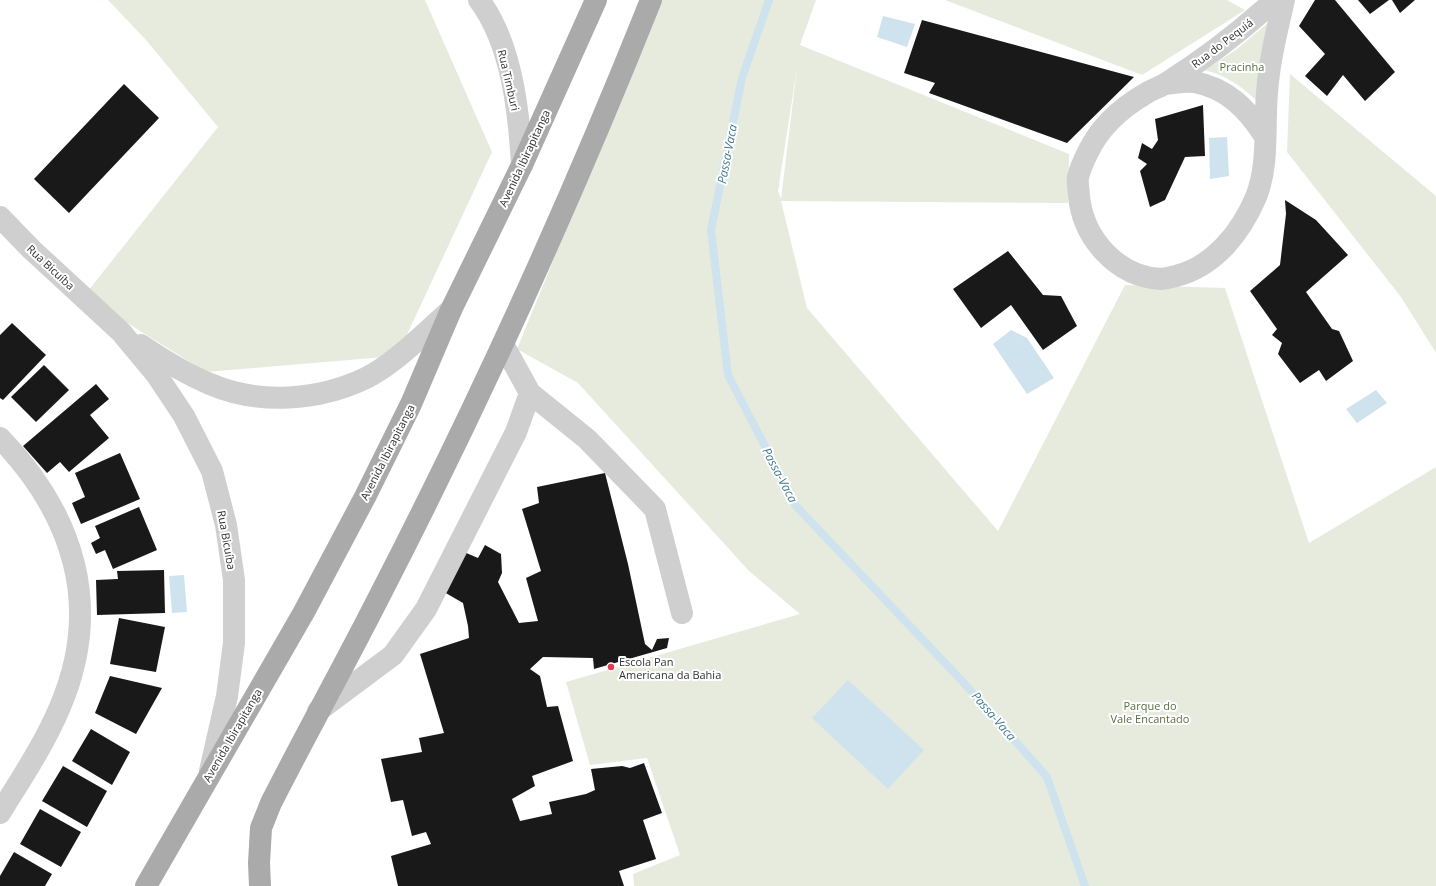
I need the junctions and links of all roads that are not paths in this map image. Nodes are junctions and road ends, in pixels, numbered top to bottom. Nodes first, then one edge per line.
1 (479, 0) edge
2 (596, 0) edge
3 (651, 0) edge
4 (1275, 0) edge
5 (1284, 0) edge
6 (1166, 84) junction
7 (1264, 135) junction
8 (522, 165) junction
9 (0, 217) edge
10 (451, 310) junction
11 (121, 332) junction
12 (503, 344) junction
13 (530, 393) junction
14 (0, 438) edge
15 (682, 613) dead end
16 (318, 711) junction
17 (209, 773) junction
18 (0, 813) edge
19 (146, 886) edge
20 (260, 886) edge

1 - 8 street, Rua Timburi
2 - 8 main road, Avenida Ibirapitanga
3 - 12 main road
4 - 6 street, Rua do Pequiá
5 - 7 street, Rua do Pequiá
6 - 7 street, Rua do Pequiá
6 - 7 street, Rua do Pequiá
8 - 10 main road, Avenida Ibirapitanga
9 - 11 street, Rua Bicuíba
10 - 11 street, Rua Bicuíba
10 - 17 main road, Avenida Ibirapitanga
11 - 17 street, Rua Bicuíba
12 - 13 street
12 - 16 main road
13 - 15 street
13 - 16 street
14 - 18 street
16 - 20 main road
17 - 19 main road, Avenida Ibirapitanga

